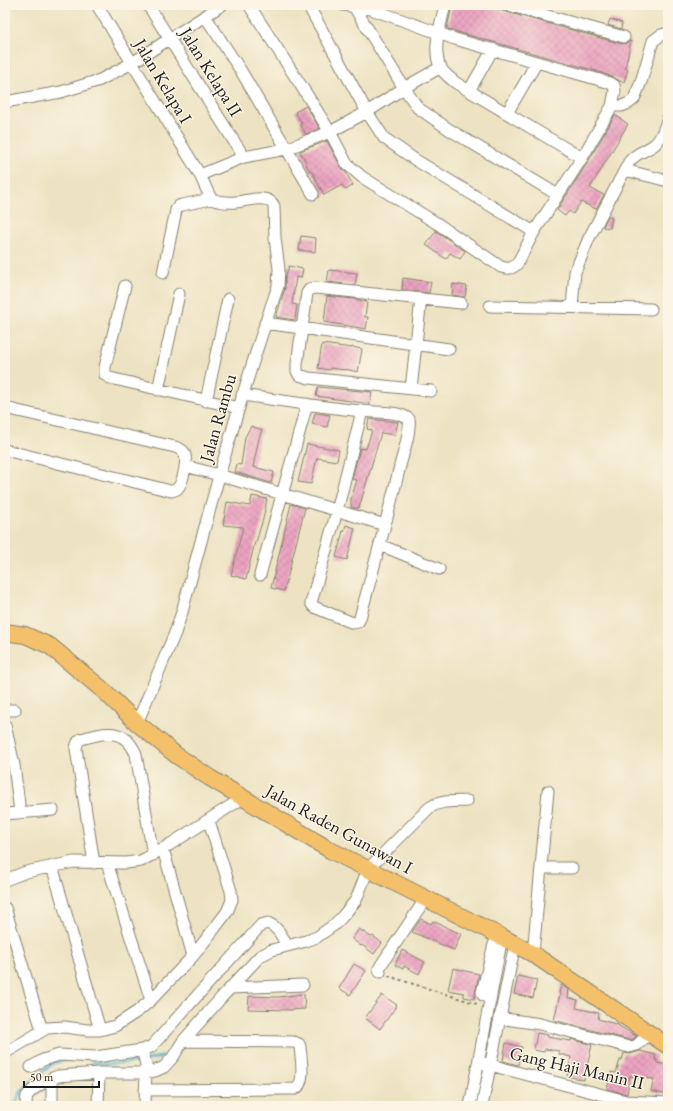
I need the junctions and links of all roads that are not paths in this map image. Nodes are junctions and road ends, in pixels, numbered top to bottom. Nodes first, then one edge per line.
1 (97, 5) edge
2 (148, 5) edge
3 (222, 5) edge
4 (249, 5) edge
5 (308, 5) edge
6 (343, 5) edge
7 (353, 5) edge
8 (445, 5) edge
9 (508, 5) edge
10 (205, 16) junction
11 (439, 33) junction
12 (668, 33) edge
13 (624, 37) dead end
14 (170, 39) junction
15 (493, 49) junction
16 (537, 62) junction
17 (132, 63) junction
18 (441, 67) junction
19 (404, 88) junction
20 (469, 91) junction
21 (5, 102) edge
22 (612, 106) junction
23 (367, 112) junction
24 (507, 113) junction
25 (668, 118) edge
26 (330, 132) junction
27 (286, 149) junction
28 (244, 157) junction
29 (582, 158) junction
30 (626, 170) junction
31 (200, 175) junction
32 (668, 181) edge
33 (313, 194) dead end
34 (558, 195) junction
35 (211, 199) junction
36 (534, 232) junction
37 (163, 273) dead end
38 (125, 286) dead end
39 (179, 294) dead end
40 (228, 299) dead end
41 (421, 299) junction
42 (461, 303) dead end
43 (490, 306) dead end
44 (572, 307) junction
45 (651, 309) dead end
46 (265, 323) junction
47 (301, 328) junction
48 (416, 345) junction
49 (449, 350) dead end
50 (411, 389) junction
51 (158, 390) junction
52 (431, 391) dead end
53 (242, 395) junction
54 (206, 401) junction
55 (307, 404) junction
56 (5, 408) edge
57 (239, 408) junction
58 (362, 411) junction
59 (5, 450) edge
60 (185, 466) junction
61 (219, 475) junction
62 (283, 495) junction
63 (337, 511) junction
64 (385, 525) junction
65 (380, 545) junction
66 (439, 569) dead end
67 (260, 575) dead end
68 (5, 632) edge
69 (137, 724) junction
70 (5, 725) edge
71 (548, 791) dead end
72 (243, 798) junction
73 (467, 801) dead end
74 (53, 810) dead end
75 (20, 812) junction
76 (5, 814) edge
77 (209, 821) junction
78 (158, 852) junction
79 (94, 863) junction
80 (107, 863) junction
81 (52, 866) junction
82 (540, 868) junction
83 (572, 868) dead end
84 (368, 869) junction
85 (5, 880) edge
86 (426, 898) junction
87 (5, 908) edge
88 (282, 938) junction
89 (504, 938) junction
90 (533, 954) junction
91 (193, 956) junction
92 (380, 972) road end
93 (303, 985) dead end
94 (230, 988) junction
95 (151, 1000) junction
96 (490, 1003) junction
97 (500, 1014) junction
98 (42, 1030) junction
99 (100, 1030) junction
100 (650, 1034) junction
101 (183, 1042) junction
102 (668, 1046) edge
103 (5, 1053) edge
104 (144, 1060) junction
105 (484, 1064) junction
106 (30, 1067) dead end
107 (99, 1073) junction
108 (52, 1078) junction
109 (145, 1090) junction
110 (625, 1103) edge
111 (668, 1103) edge
112 (26, 1106) edge
113 (52, 1106) edge
114 (98, 1106) edge
115 (145, 1106) edge
116 (470, 1106) edge
117 (482, 1106) edge

1 - 17 street, Jalan Kelapa I
2 - 14 street, Jalan Kelapa II
3 - 10 street
4 - 26 street
5 - 23 street
6 - 7 street
7 - 11 street
7 - 19 street
8 - 11 street
9 - 13 street
10 - 14 street
10 - 27 street
11 - 15 street
11 - 18 street
12 - 22 street
14 - 17 street
14 - 28 street, Jalan Kelapa II
15 - 16 street
15 - 20 street
16 - 22 street
16 - 24 street
17 - 21 street
17 - 31 street, Jalan Kelapa I
18 - 19 street
18 - 20 street
19 - 23 street
19 - 34 street
20 - 24 street
22 - 29 street
23 - 26 street
23 - 36 street
24 - 29 street
25 - 30 street
26 - 27 street
26 - 36 street
27 - 28 street
27 - 33 street
28 - 31 street
29 - 34 street
30 - 32 street
30 - 44 street
31 - 35 street
34 - 36 street
35 - 37 street, Jalan Rambu
35 - 46 street, Jalan Rambu
38 - 51 street
39 - 51 street
40 - 54 street
41 - 42 street
41 - 47 street
41 - 48 street
43 - 44 street
44 - 45 street
46 - 47 street
46 - 53 street, Jalan Rambu
47 - 48 street
47 - 50 street
48 - 49 street
48 - 50 street
50 - 52 street
51 - 54 street
53 - 55 street
53 - 57 street, Jalan Rambu
54 - 57 street
55 - 58 street
55 - 62 street
56 - 60 street
57 - 61 street, Jalan Rambu
58 - 63 street
58 - 64 street
59 - 60 street
60 - 61 street
61 - 62 street
61 - 69 street, Jalan Rambu
62 - 63 street
62 - 67 street
63 - 64 street
63 - 65 street
64 - 65 street
65 - 66 street
68 - 69 highway, Jalan Raden Gunawan I
69 - 72 highway, Jalan Raden Gunawan I
70 - 75 street
71 - 82 street
72 - 77 street
72 - 84 highway, Jalan Raden Gunawan I
73 - 84 street
74 - 75 street
75 - 76 street
77 - 78 street
77 - 91 street
78 - 79 street
78 - 80 street
78 - 91 street
79 - 80 street
79 - 81 street
80 - 95 street
81 - 85 street
81 - 99 street
82 - 83 street
82 - 90 street
84 - 86 highway, Jalan Raden Gunawan I
84 - 88 street
86 - 89 highway, Jalan Raden Gunawan I
86 - 92 street
87 - 98 street
88 - 94 street
88 - 104 street
89 - 90 highway, Jalan Raden Gunawan I
89 - 96 street
89 - 97 street
90 - 100 highway, Jalan Raden Gunawan I
91 - 95 street
93 - 94 street
94 - 101 street
95 - 99 street
96 - 97 street
96 - 105 street
97 - 100 street
97 - 105 street
98 - 99 street
98 - 103 street
100 - 102 highway, Jalan Raden Gunawan I
101 - 104 street
101 - 109 street
104 - 106 street
104 - 107 street
104 - 109 street
105 - 110 street, Gang Haji Manin II
105 - 116 street
105 - 117 street
107 - 108 street
107 - 114 street
108 - 112 street
108 - 113 street
109 - 115 street
110 - 111 street, Gang Haji Manin II

